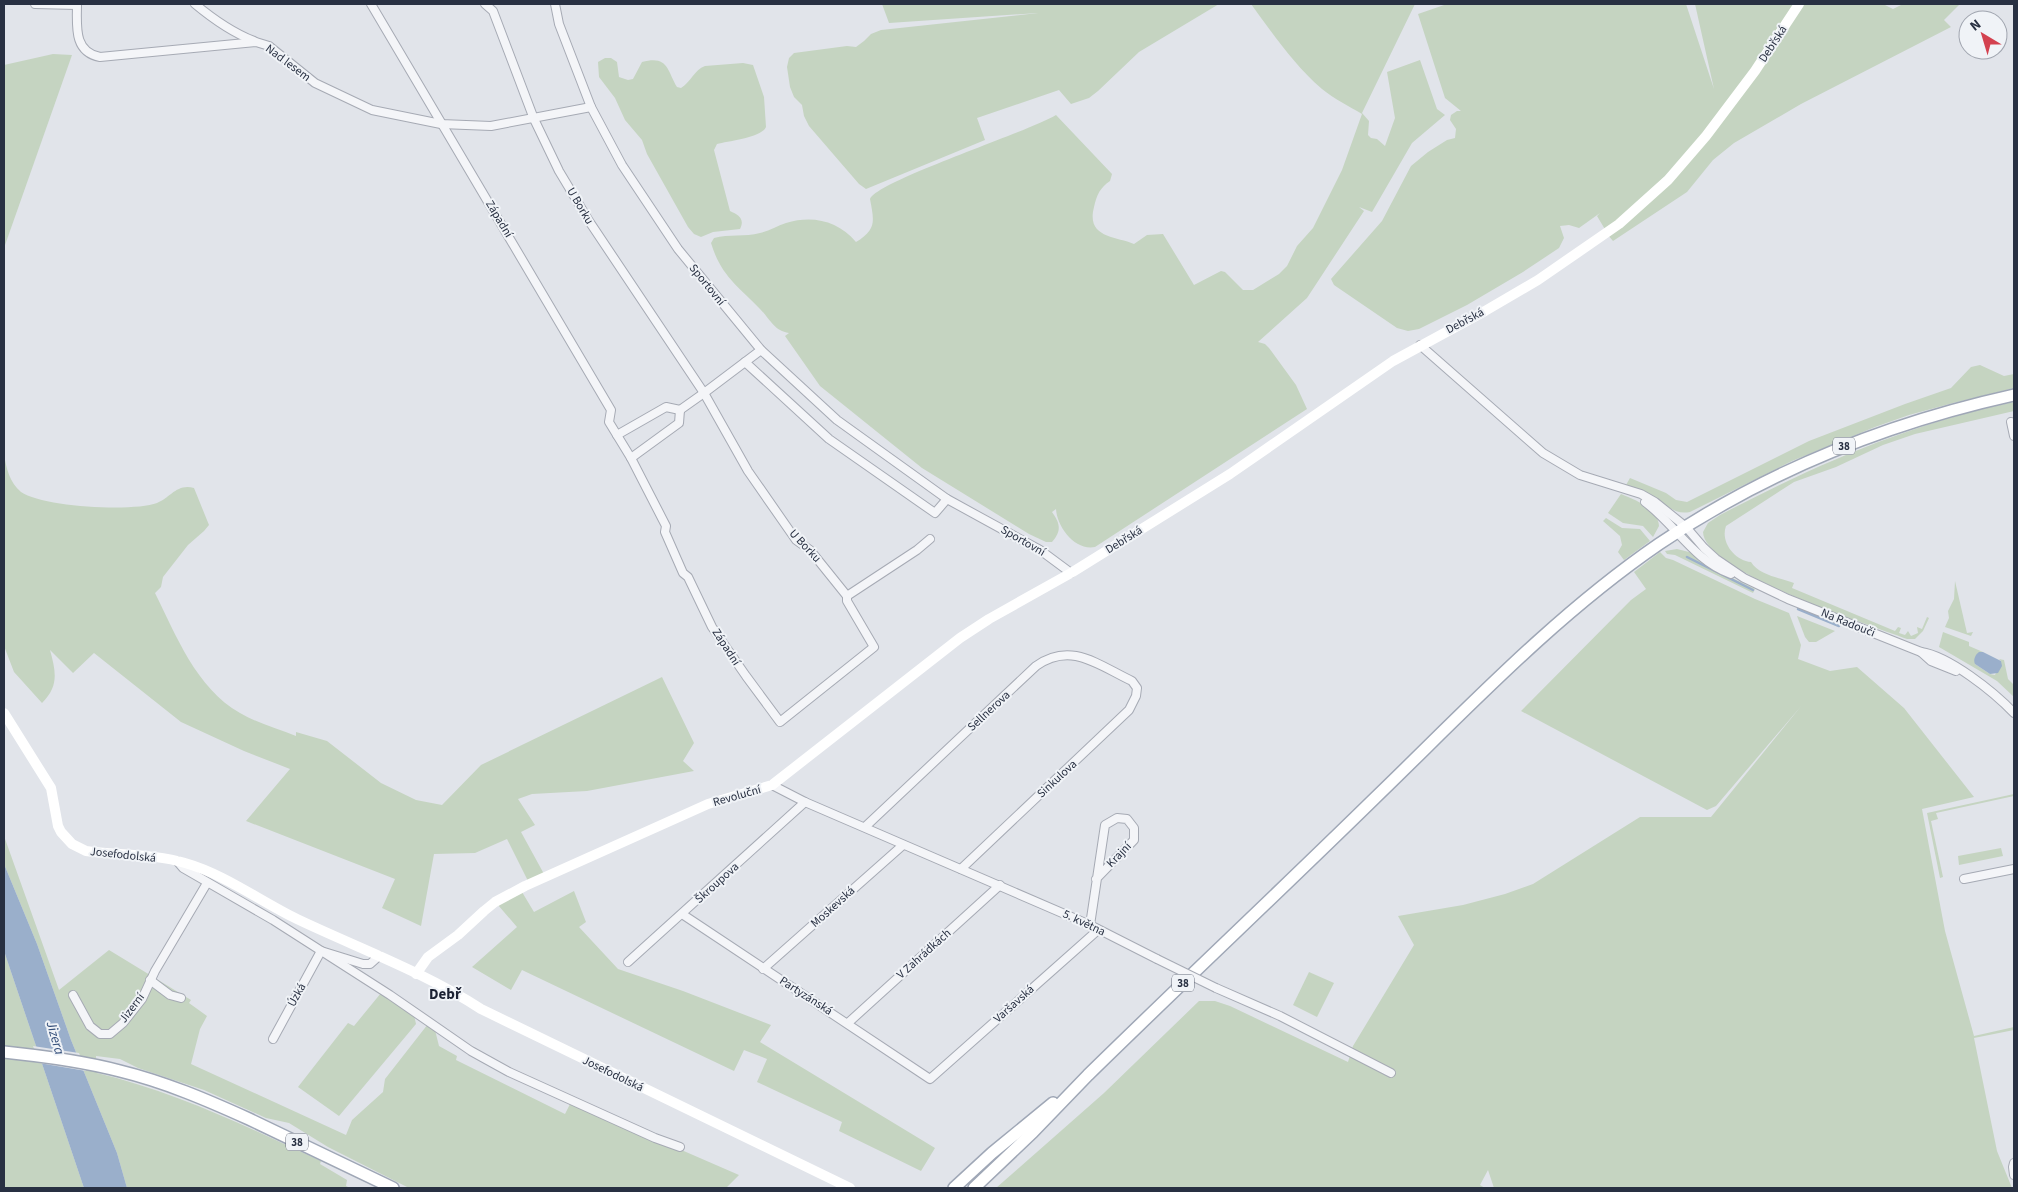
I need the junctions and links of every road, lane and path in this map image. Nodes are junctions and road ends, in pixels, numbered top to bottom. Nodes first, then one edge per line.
1 (35, 4) edge
2 (77, 4) edge
3 (194, 4) edge
4 (372, 4) edge
5 (485, 4) edge
6 (554, 4) edge
7 (1799, 4) edge
8 (256, 42) junction
9 (591, 107) junction
10 (534, 119) junction
11 (441, 124) junction
12 (1420, 345) junction
13 (761, 350) junction
14 (746, 362) junction
15 (704, 393) junction
16 (2014, 396) edge
17 (680, 410) junction
18 (2011, 422) dead end
19 (617, 435) junction
20 (2014, 436) edge
21 (631, 458) junction
22 (947, 499) junction
23 (1682, 530) junction
24 (930, 539) dead end
25 (1071, 573) junction
26 (847, 596) junction
27 (874, 647) joint
28 (1132, 682) joint
29 (4, 713) edge
30 (2014, 713) edge
31 (772, 785) junction
32 (805, 802) junction
33 (865, 827) junction
34 (903, 845) junction
35 (177, 861) junction
36 (961, 869) junction
37 (2014, 869) edge
38 (1096, 879) junction
39 (1964, 879) dead end
40 (207, 883) junction
41 (1000, 885) junction
42 (682, 914) junction
43 (1090, 925) junction
44 (1098, 930) junction
45 (321, 951) junction
46 (379, 956) junction
47 (628, 962) dead end
48 (764, 969) junction
49 (416, 974) junction
50 (150, 980) junction
51 (73, 995) dead end
52 (181, 998) dead end
53 (848, 1023) junction
54 (273, 1039) dead end
55 (4, 1052) edge
56 (1391, 1073) dead end
57 (1088, 1075) junction
58 (930, 1079) joint
59 (680, 1147) dead end
60 (2014, 1163) edge
61 (2014, 1175) edge
62 (393, 1188) edge
63 (850, 1188) edge
64 (954, 1188) edge
65 (974, 1188) edge

1 - 2 street, Nad lesem
2 - 8 street, Nad lesem
3 - 8 street
4 - 11 street, Západní
5 - 10 street, U Borku
6 - 9 street, Sportovní
7 - 12 main road, Debřská
8 - 11 street, Nad lesem
9 - 10 street, Nad lesem
9 - 13 street, Sportovní
10 - 11 street, Nad lesem
10 - 15 street, U Borku
11 - 19 street, Západní
12 - 23 street, Na Radouči
12 - 25 main road, Debřská
13 - 14 street
13 - 22 street, Sportovní
14 - 15 street
14 - 22 street
15 - 17 street
15 - 26 street, U Borku
16 - 23 main road, 38
17 - 19 street
17 - 21 street
18 - 20 street
19 - 21 street, Západní
21 - 27 street, Západní
22 - 25 street, Sportovní
23 - 30 street, Na Radouči
23 - 57 main road, 38
24 - 26 street
25 - 31 main road, Revoluční
26 - 27 street, U Borku
28 - 33 street, Sellnerova
28 - 36 street, Sinkulova
29 - 35 main road, Josefodolská
31 - 32 street, 5. května
31 - 49 main road, Revoluční
32 - 33 street, 5. května
32 - 42 street, Škroupova
33 - 34 street, 5. května
34 - 36 street, 5. května
34 - 48 street, Moskevská
35 - 40 street
35 - 46 main road, Josefodolská
36 - 41 street, 5. května
37 - 39 street
38 - 38 street, Krajní
38 - 43 street, Krajní
40 - 45 street
40 - 50 street, Jizerní
41 - 43 street, 5. května
41 - 53 street, V Zahrádkách
42 - 47 street, Škroupova
42 - 48 street, Partyzánská
43 - 44 street, 5. května
44 - 56 street, 5. května, bridge
44 - 58 street, Varšavská
45 - 46 street
45 - 54 street, Úzká
45 - 59 street
46 - 49 main road, Josefodolská
48 - 53 street, Partyzánská
49 - 63 main road, Josefodolská
50 - 51 street, Jizerní
50 - 52 street, Jizerní
53 - 58 street, Partyzánská
55 - 62 main road, 38
57 - 64 main road, 38
57 - 65 main road, 38
60 - 61 street

